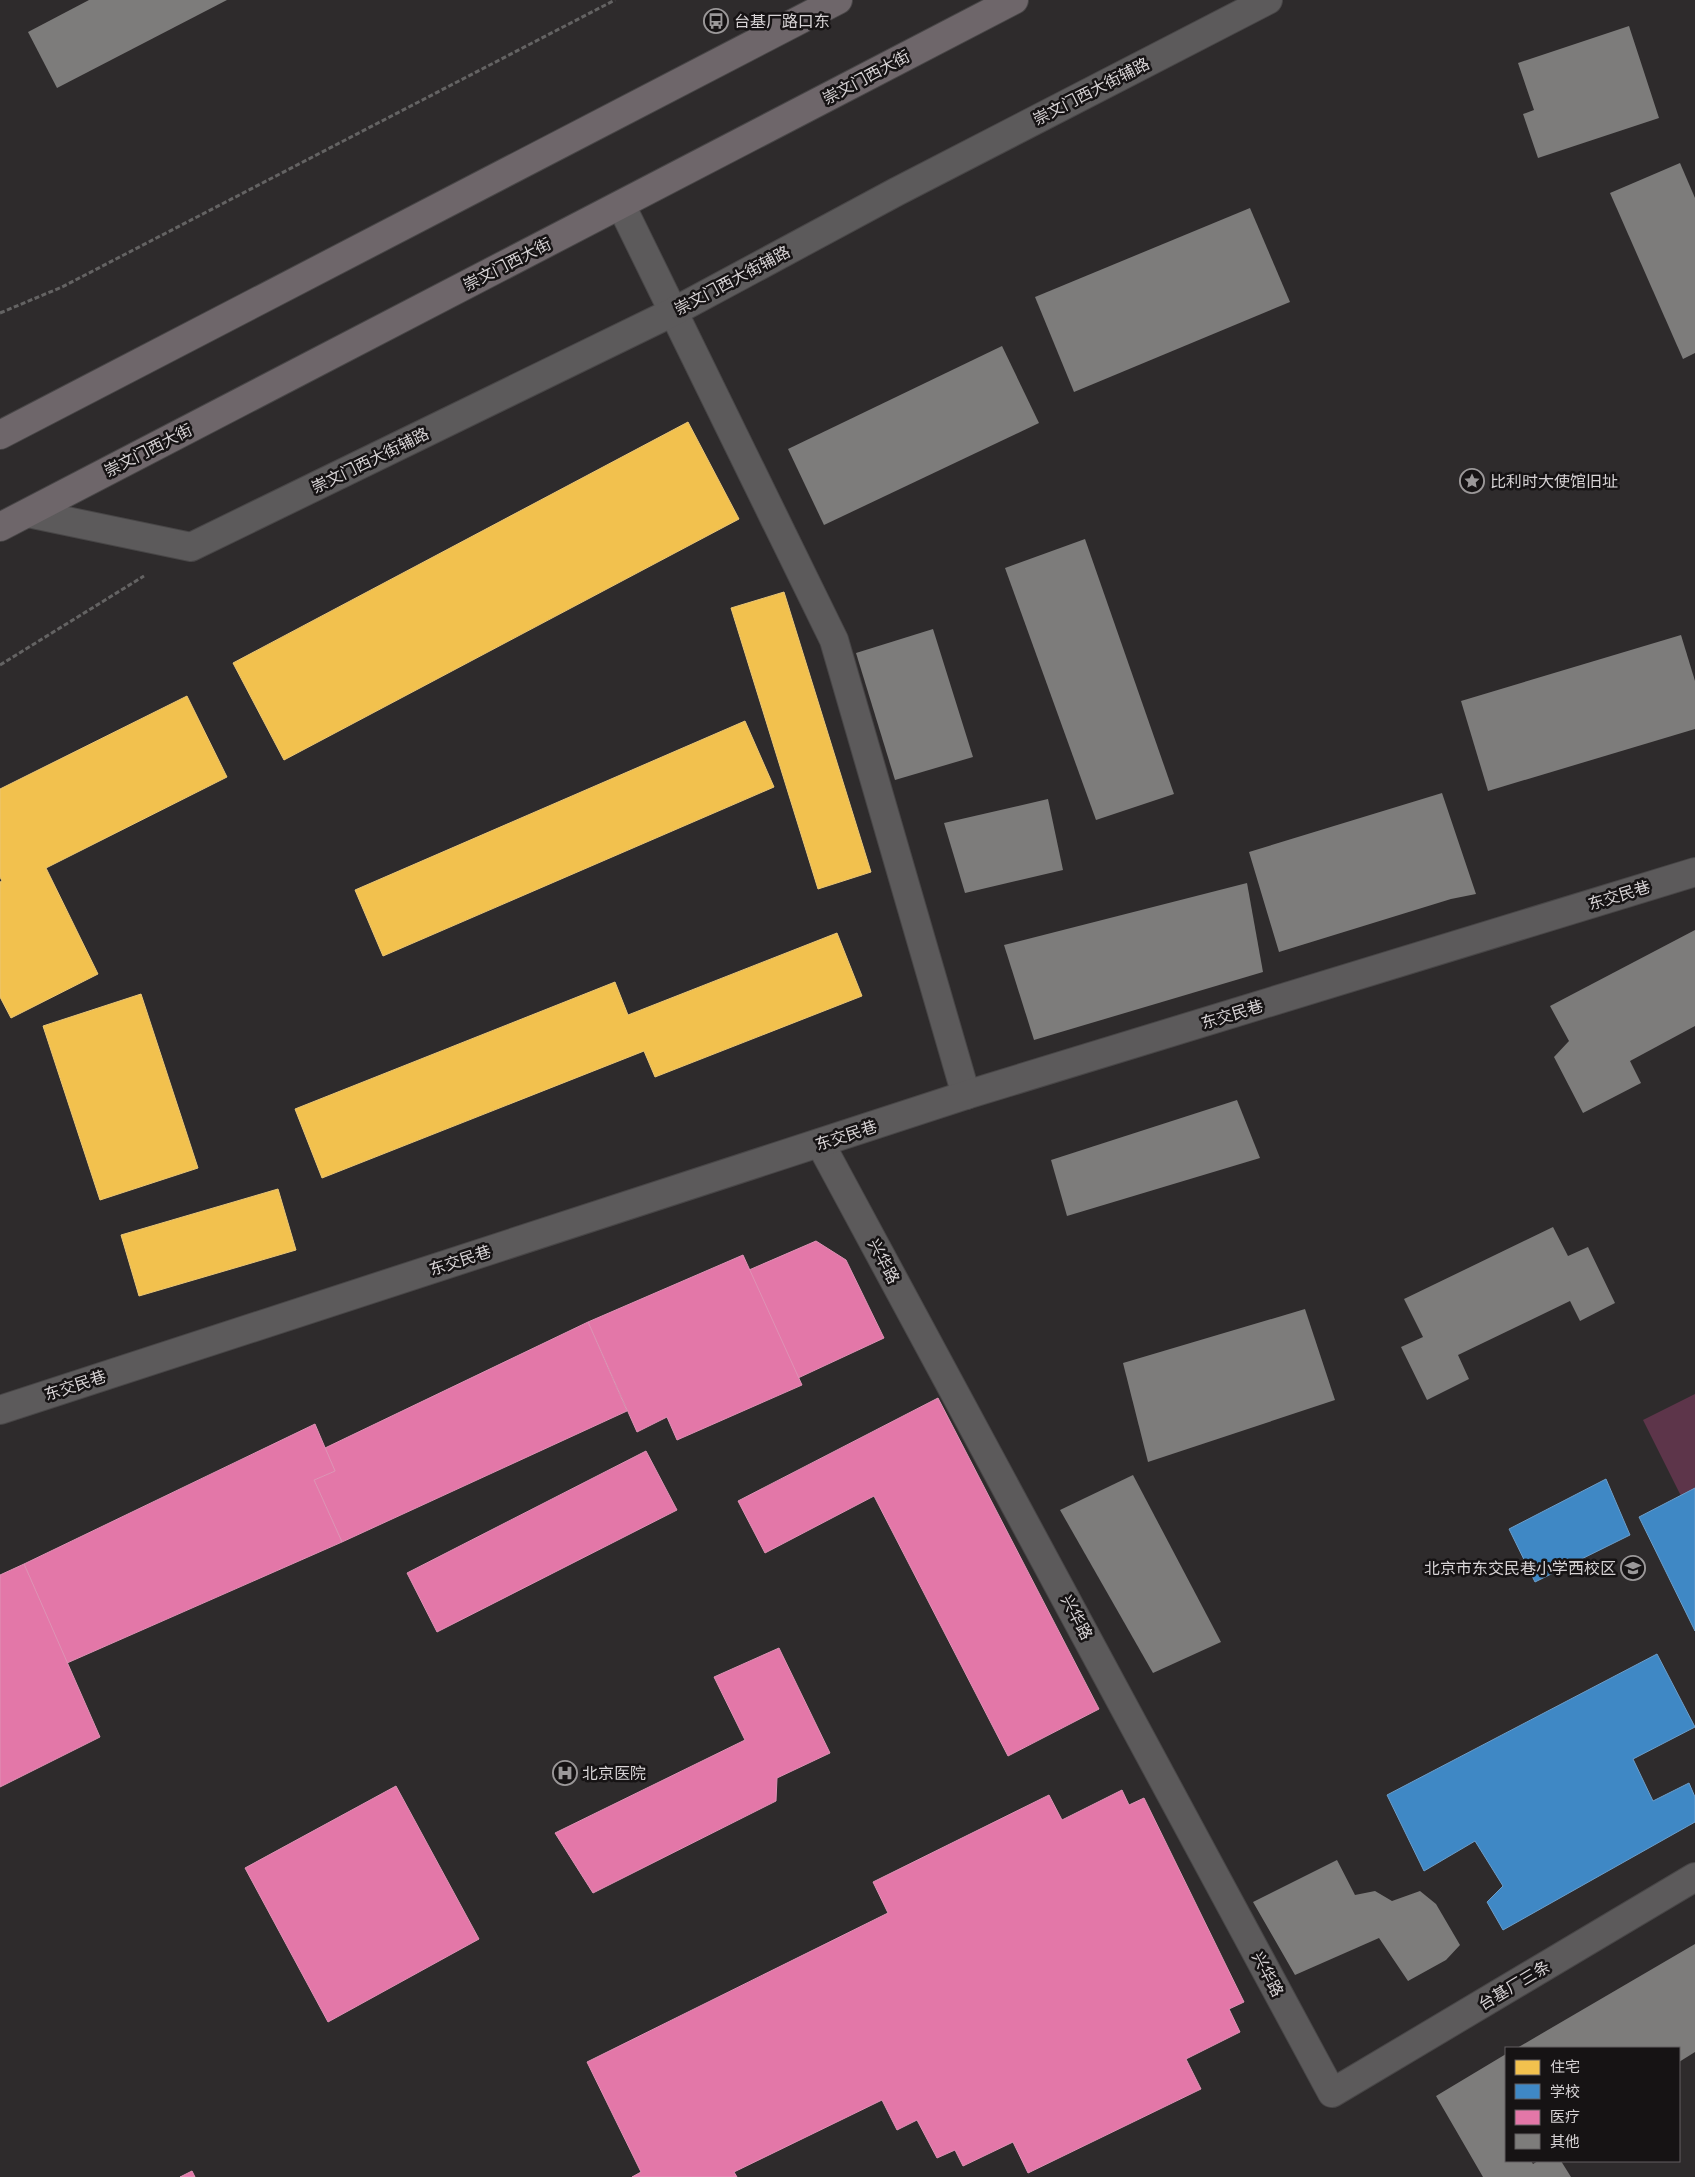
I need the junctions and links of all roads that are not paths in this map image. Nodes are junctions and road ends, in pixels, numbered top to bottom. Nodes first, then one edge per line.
1 (838, 0) edge
2 (1014, 0) edge
3 (1268, 0) edge
4 (621, 205) junction
5 (673, 312) junction
6 (0, 435) edge
7 (28, 513) junction
8 (0, 527) edge
9 (1695, 872) edge
10 (966, 1095) junction
11 (820, 1143) junction
12 (0, 1410) edge
13 (1695, 1877) edge
14 (1332, 2093) joint

1 - 6 main road
2 - 4 main road, 崇文门西大街
3 - 5 street, 崇文门西大街辅路
4 - 5 street
4 - 7 main road, 崇文门西大街
5 - 7 street, 崇文门西大街辅路
5 - 10 street
7 - 8 main road, 崇文门西大街
9 - 10 street, 东交民巷
10 - 11 street, 东交民巷
11 - 12 street, 东交民巷
11 - 14 street, 兴华路
13 - 14 street, 台基厂三条

